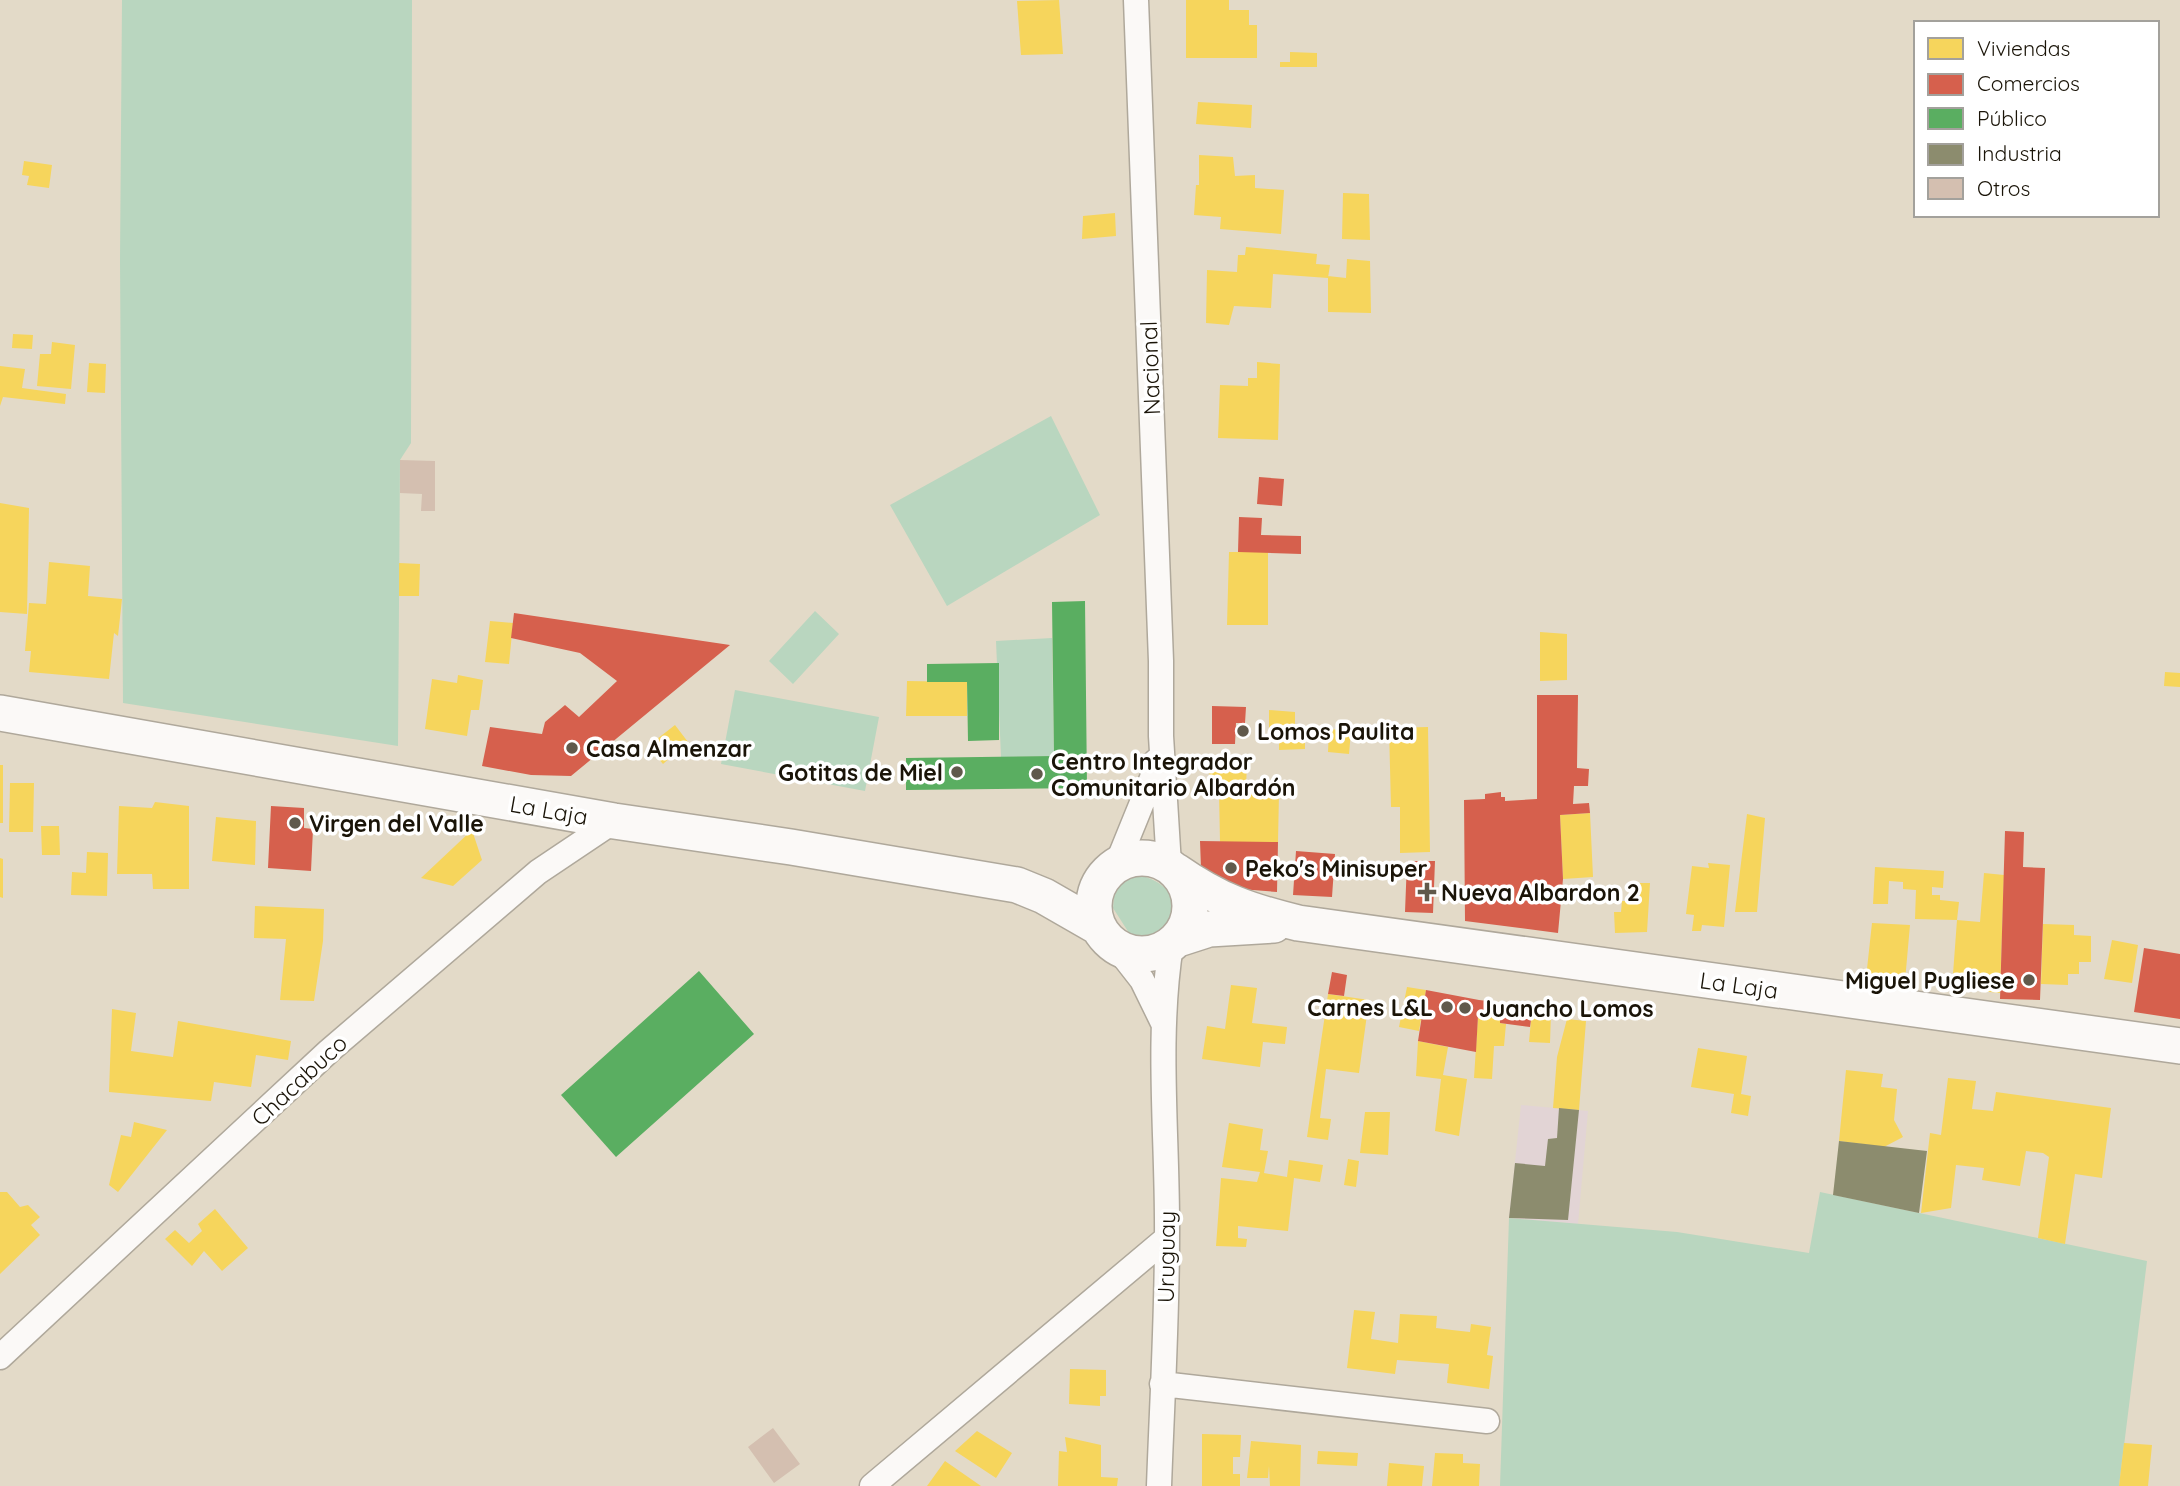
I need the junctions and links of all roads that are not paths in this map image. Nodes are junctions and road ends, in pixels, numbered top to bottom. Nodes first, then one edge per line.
1 (1136, 0) edge
2 (0, 713) edge
3 (1161, 736) junction
4 (614, 821) junction
5 (1113, 868) junction
6 (1172, 868) junction
7 (1017, 885) junction
8 (1298, 923) junction
9 (1108, 937) junction
10 (1175, 942) junction
11 (1165, 1027) junction
12 (2180, 1046) edge
13 (1167, 1238) junction
14 (0, 1357) edge
15 (1162, 1384) junction
16 (1487, 1422) dead end
17 (872, 1486) edge
18 (1159, 1486) edge

1 - 3 street, Nacional
2 - 4 main road, La Laja
3 - 5 street, Nacional
3 - 6 street, Nacional
4 - 7 main road, La Laja
4 - 14 street, Chacabuco
5 - 6 main road
5 - 7 main road, La Laja
5 - 9 main road
6 - 8 main road, La Laja
6 - 10 main road
7 - 9 main road, La Laja
8 - 10 main road, La Laja
8 - 12 main road, La Laja
9 - 10 main road
9 - 11 street, Uruguay
10 - 11 street, Uruguay
11 - 13 street, Uruguay
13 - 15 street, Uruguay
13 - 17 street
15 - 16 street
15 - 18 street, Uruguay

